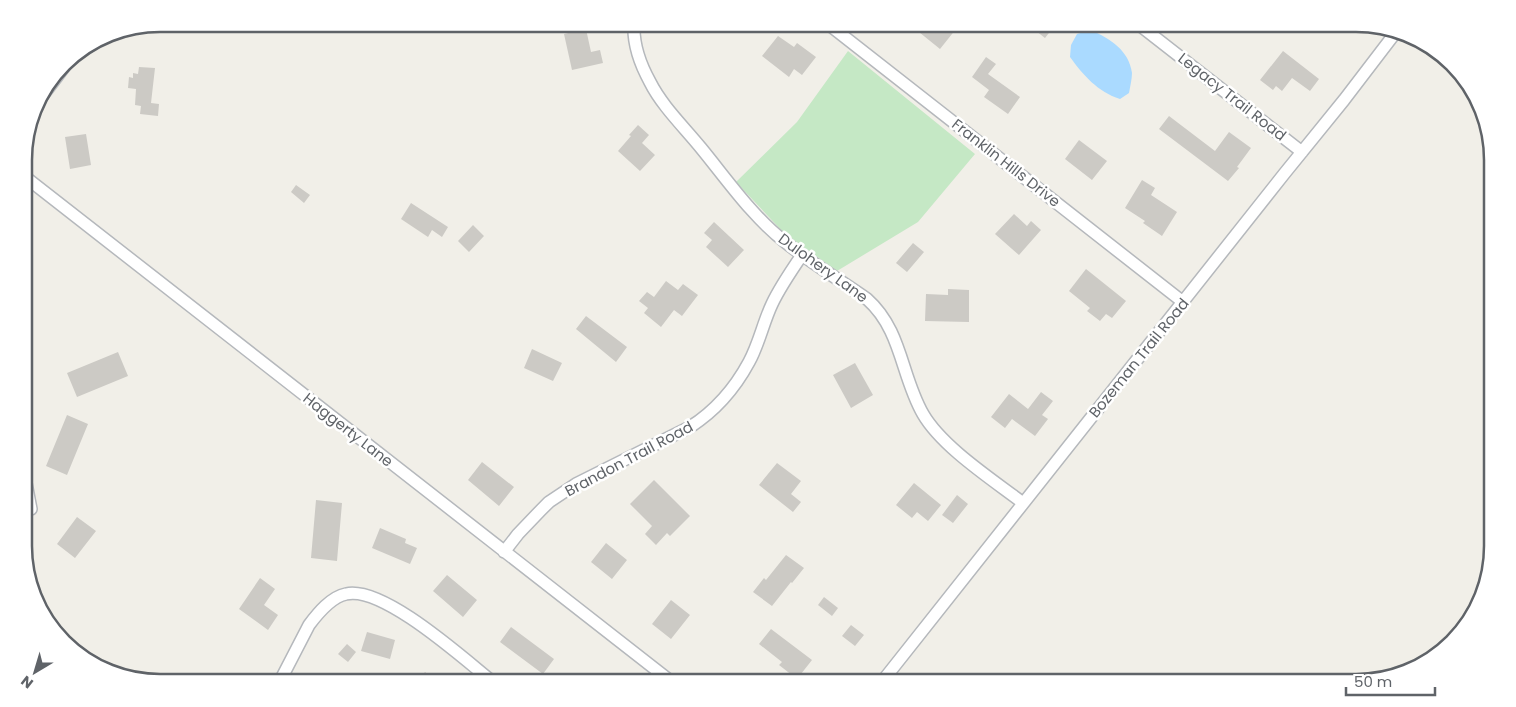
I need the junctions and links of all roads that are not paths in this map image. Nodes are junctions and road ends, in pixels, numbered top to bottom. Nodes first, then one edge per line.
1 (635, 33) edge
2 (839, 33) edge
3 (1150, 33) edge
4 (1391, 38) edge
5 (1302, 152) junction
6 (33, 183) edge
7 (802, 255) junction
8 (1183, 302) junction
9 (1023, 503) junction
10 (504, 552) junction
11 (284, 674) edge
12 (483, 674) edge
13 (661, 674) edge
14 (888, 674) edge

1 - 7 street, Dulohery Lane
2 - 8 street, Franklin Hills Drive
3 - 5 street, Legacy Trail Road
4 - 5 street, Bozeman Trail Road
5 - 8 street, Bozeman Trail Road
6 - 10 street, Haggerty Lane
7 - 9 street, Dulohery Lane
7 - 10 street, Brandon Trail Road
8 - 9 street, Bozeman Trail Road
9 - 14 street, Bozeman Trail Road
10 - 13 street, Haggerty Lane
11 - 12 street

